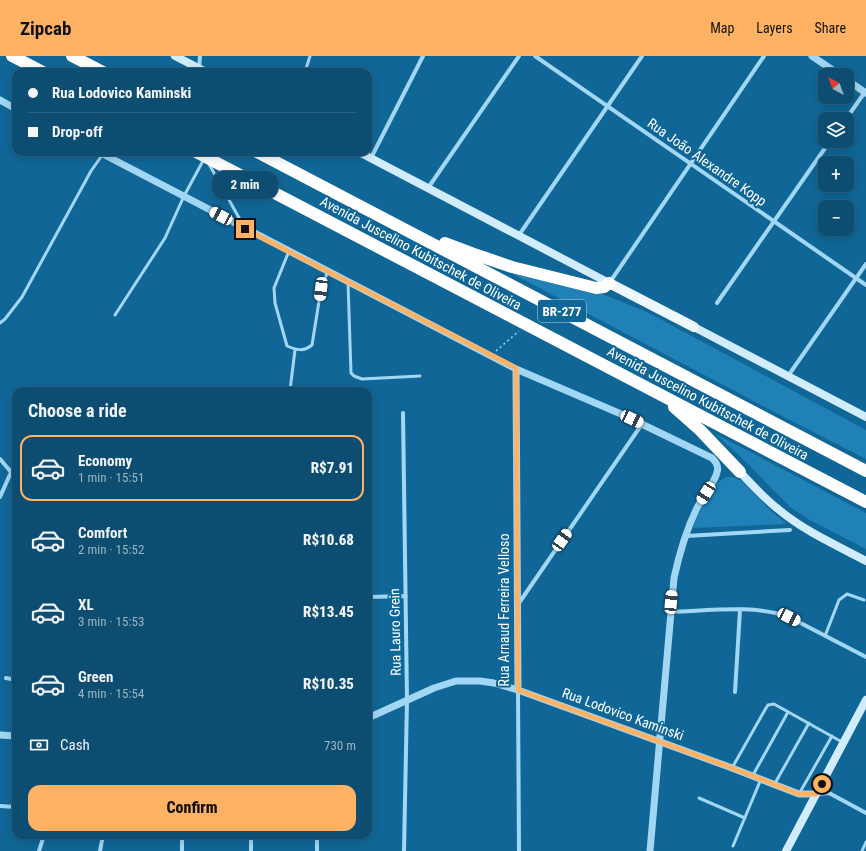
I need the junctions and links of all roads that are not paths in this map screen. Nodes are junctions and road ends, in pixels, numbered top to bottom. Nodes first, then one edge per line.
1 (12, 56) edge
2 (72, 56) edge
3 (175, 56) edge
4 (200, 56) edge
5 (310, 56) edge
6 (423, 56) edge
7 (519, 56) edge
8 (535, 56) edge
9 (642, 56) edge
10 (764, 56) edge
11 (812, 56) edge
12 (35, 68) edge
13 (95, 68) edge
14 (198, 68) edge
15 (202, 68) edge
16 (306, 68) edge
17 (830, 68) edge
18 (854, 84) edge
19 (866, 92) edge
20 (0, 100) edge
21 (607, 106) junction
22 (12, 107) edge
23 (851, 112) edge
24 (825, 148) edge
25 (99, 156) edge
26 (107, 156) edge
27 (199, 156) edge
28 (201, 156) edge
29 (204, 156) edge
30 (265, 156) edge
31 (367, 156) edge
32 (371, 158) junction
33 (690, 164) junction
34 (428, 188) junction
35 (184, 196) junction
36 (384, 218) junction
37 (774, 222) junction
38 (245, 229) junction
39 (518, 235) junction
40 (289, 251) junction
41 (866, 264) edge
42 (328, 271) junction
43 (856, 278) junction
44 (348, 282) junction
45 (609, 283) junction
46 (866, 285) edge
47 (717, 303) dead end
48 (115, 315) dead end
49 (0, 323) edge
50 (694, 327) joint
51 (295, 350) junction
52 (516, 368) junction
53 (420, 376) dead end
54 (788, 376) junction
55 (290, 387) edge
56 (656, 392) junction
57 (403, 413) dead end
58 (866, 417) edge
59 (642, 424) junction
60 (0, 459) edge
61 (866, 471) edge
62 (11, 472) joint
63 (740, 472) joint
64 (0, 497) edge
65 (866, 502) edge
66 (790, 530) dead end
67 (686, 536) junction
68 (866, 561) edge
69 (406, 596) junction
70 (372, 597) edge
71 (864, 600) dead end
72 (517, 605) junction
73 (740, 610) junction
74 (670, 612) junction
75 (825, 636) junction
76 (866, 657) edge
77 (6, 678) dead end
78 (12, 679) edge
79 (518, 690) junction
80 (735, 692) dead end
81 (407, 700) junction
82 (866, 700) edge
83 (788, 712) junction
84 (372, 716) edge
85 (809, 723) junction
86 (0, 735) edge
87 (12, 736) edge
88 (832, 736) junction
89 (659, 741) junction
90 (844, 742) junction
91 (732, 768) junction
92 (753, 776) junction
93 (761, 779) junction
94 (774, 784) junction
95 (799, 794) junction
96 (816, 794) junction
97 (699, 798) dead end
98 (0, 806) edge
99 (12, 807) edge
100 (866, 812) edge
101 (745, 818) junction
102 (43, 839) edge
103 (102, 839) edge
104 (182, 839) edge
105 (251, 839) edge
106 (317, 839) edge
107 (866, 842) edge
108 (733, 846) dead end
109 (39, 851) edge
110 (100, 851) edge
111 (182, 851) edge
112 (251, 851) edge
113 (317, 851) edge
114 (404, 851) edge
115 (519, 851) edge
116 (650, 851) edge
117 (786, 851) edge
118 (862, 851) edge

1 - 12 highway
2 - 13 highway
3 - 14 main road
4 - 15 street
5 - 16 lane
6 - 32 street
7 - 34 street
8 - 21 street, Rua João Alexandre Kopp
9 - 21 street
10 - 33 street
11 - 17 street
18 - 19 street
19 - 23 street
20 - 22 street
21 - 33 street, Rua João Alexandre Kopp
21 - 39 street
24 - 37 street
25 - 49 lane
26 - 35 street
27 - 35 lane
28 - 38 lane
29 - 56 highway, Avenida Juscelino Kubitschek de Oliveira / BR-277
30 - 36 highway, Avenida Juscelino Kubitschek de Oliveira / BR-277
31 - 32 main road
32 - 34 main road
33 - 37 street, Rua João Alexandre Kopp
33 - 45 street
34 - 39 main road
35 - 38 street
35 - 48 lane
36 - 45 highway
36 - 61 highway, Avenida Juscelino Kubitschek de Oliveira / BR-277
37 - 43 street, Rua João Alexandre Kopp
37 - 47 street
38 - 40 street
39 - 45 main road
40 - 42 street
40 - 51 lane
41 - 43 street
42 - 44 street
42 - 51 lane
43 - 46 street, Rua João Alexandre Kopp
43 - 54 street
44 - 52 street
44 - 53 lane
45 - 50 main road
50 - 54 main road
51 - 55 lane
52 - 59 street
52 - 72 street, Rua Arnaud Ferreira Velloso
54 - 58 main road
56 - 63 highway
56 - 65 highway, Avenida Juscelino Kubitschek de Oliveira / BR-277
57 - 69 street, Rua Lauro Grein
59 - 67 street
59 - 72 street
60 - 62 street
62 - 64 street
63 - 68 main road
66 - 67 street
67 - 74 street
69 - 70 street
69 - 81 street, Rua Lauro Grein
71 - 75 lane
72 - 79 street, Rua Arnaud Ferreira Velloso
73 - 74 street
73 - 75 street
73 - 80 street
74 - 89 street
75 - 76 street
77 - 78 street
79 - 81 street, Rua Lodovico Kaminski
79 - 89 street, Rua Lodovico Kaminski
79 - 115 street, Rua Arnaud Ferreira Velloso
81 - 84 street, Rua Lodovico Kaminski
81 - 114 street, Rua Lauro Grein
82 - 90 main road
83 - 85 lane
83 - 91 lane
83 - 92 lane
85 - 88 lane
85 - 94 lane
86 - 87 street
88 - 90 lane
88 - 95 lane
89 - 91 street, Rua Lodovico Kaminski
89 - 116 street
90 - 96 main road
91 - 92 street, Rua Lodovico Kaminski
92 - 93 street, Rua Lodovico Kaminski
93 - 94 street, Rua Lodovico Kaminski
93 - 101 lane
94 - 95 street, Rua Lodovico Kaminski
95 - 96 street, Rua Lodovico Kaminski
96 - 100 street, Rua Lodovico Kaminski
96 - 117 main road
97 - 101 lane
98 - 99 street
101 - 108 lane
102 - 109 street
103 - 110 street
104 - 111 street
105 - 112 street
106 - 113 street
107 - 118 lane

